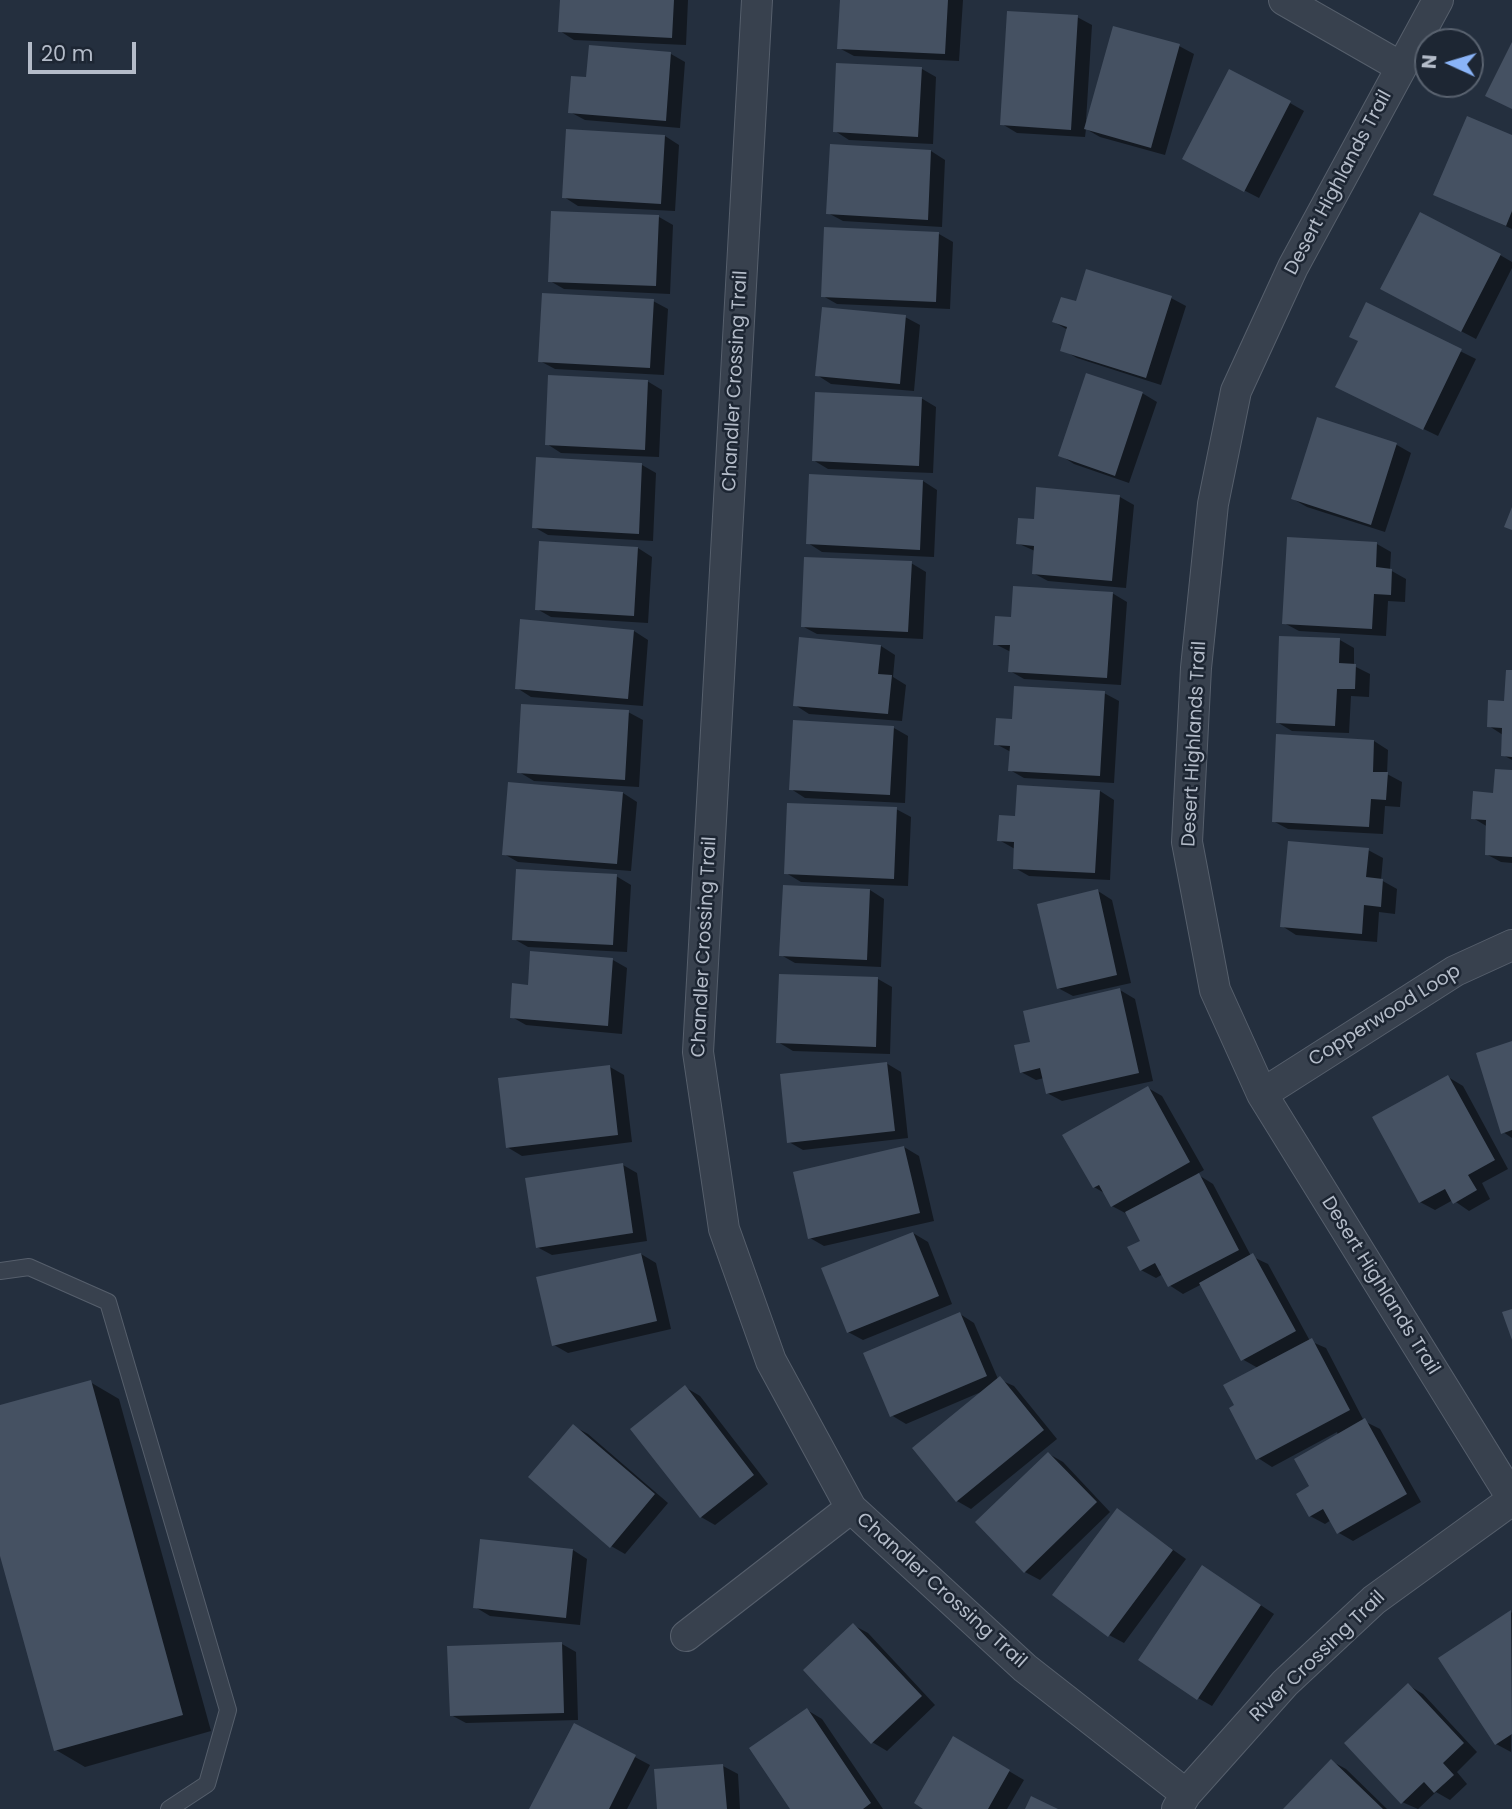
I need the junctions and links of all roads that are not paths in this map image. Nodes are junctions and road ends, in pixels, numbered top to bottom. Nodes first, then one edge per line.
1 (757, 0) edge
2 (1284, 0) edge
3 (1438, 0) edge
4 (1401, 67) junction
5 (1512, 945) edge
6 (1262, 1094) junction
7 (0, 1271) edge
8 (1512, 1499) edge
9 (851, 1508) junction
10 (685, 1636) dead end
11 (1181, 1801) edge
12 (169, 1809) edge

1 - 9 street, Chandler Crossing Trail
2 - 4 street
3 - 4 street, Desert Highlands Trail
4 - 6 street, Desert Highlands Trail
5 - 6 street, Copperwood Loop
6 - 8 street, Desert Highlands Trail
7 - 12 lane
8 - 11 street, River Crossing Trail
9 - 10 street
9 - 11 street, Chandler Crossing Trail

